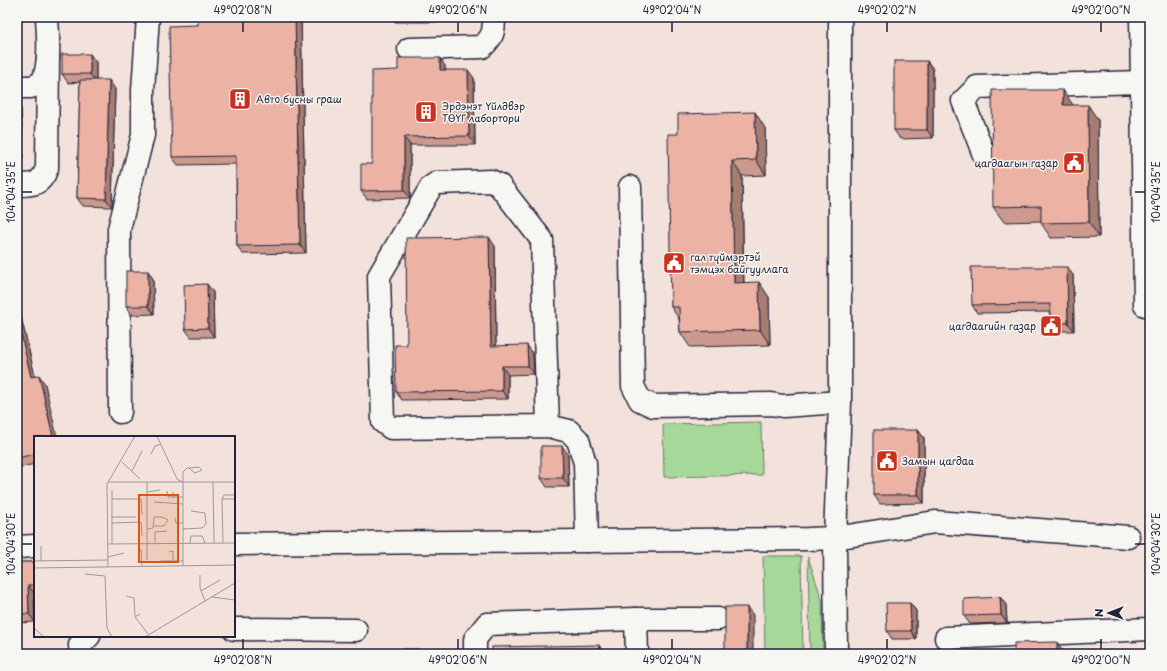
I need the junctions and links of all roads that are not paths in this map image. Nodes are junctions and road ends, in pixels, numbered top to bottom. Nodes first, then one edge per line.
1 (48, 17) edge
2 (148, 17) edge
3 (494, 17) edge
4 (840, 17) edge
5 (1141, 17) edge
6 (410, 49) dead end
7 (48, 58) junction
8 (1141, 82) junction
9 (17, 88) edge
10 (984, 155) dead end
11 (17, 185) edge
12 (630, 187) dead end
13 (1145, 305) dead end
14 (840, 402) junction
15 (120, 412) dead end
16 (548, 426) junction
17 (1128, 536) dead end
18 (835, 538) junction
19 (587, 541) junction
20 (235, 544) edge
21 (34, 546) edge
22 (17, 547) edge
23 (636, 619) junction
24 (718, 619) dead end
25 (235, 629) edge
26 (1150, 629) edge
27 (356, 630) dead end
28 (88, 637) edge
29 (946, 638) dead end
30 (80, 654) edge
31 (475, 654) edge
32 (637, 654) edge
33 (836, 654) edge

1 - 7 street
2 - 15 street
3 - 6 street
4 - 14 street
5 - 8 street
7 - 9 street
7 - 11 street
8 - 10 street
8 - 13 street
12 - 14 street
14 - 18 street
16 - 16 street
16 - 19 street
17 - 18 street
18 - 19 street
18 - 33 street
19 - 20 street
21 - 22 street
23 - 24 street
23 - 31 street
23 - 32 street
25 - 27 street
26 - 29 street
28 - 30 street

